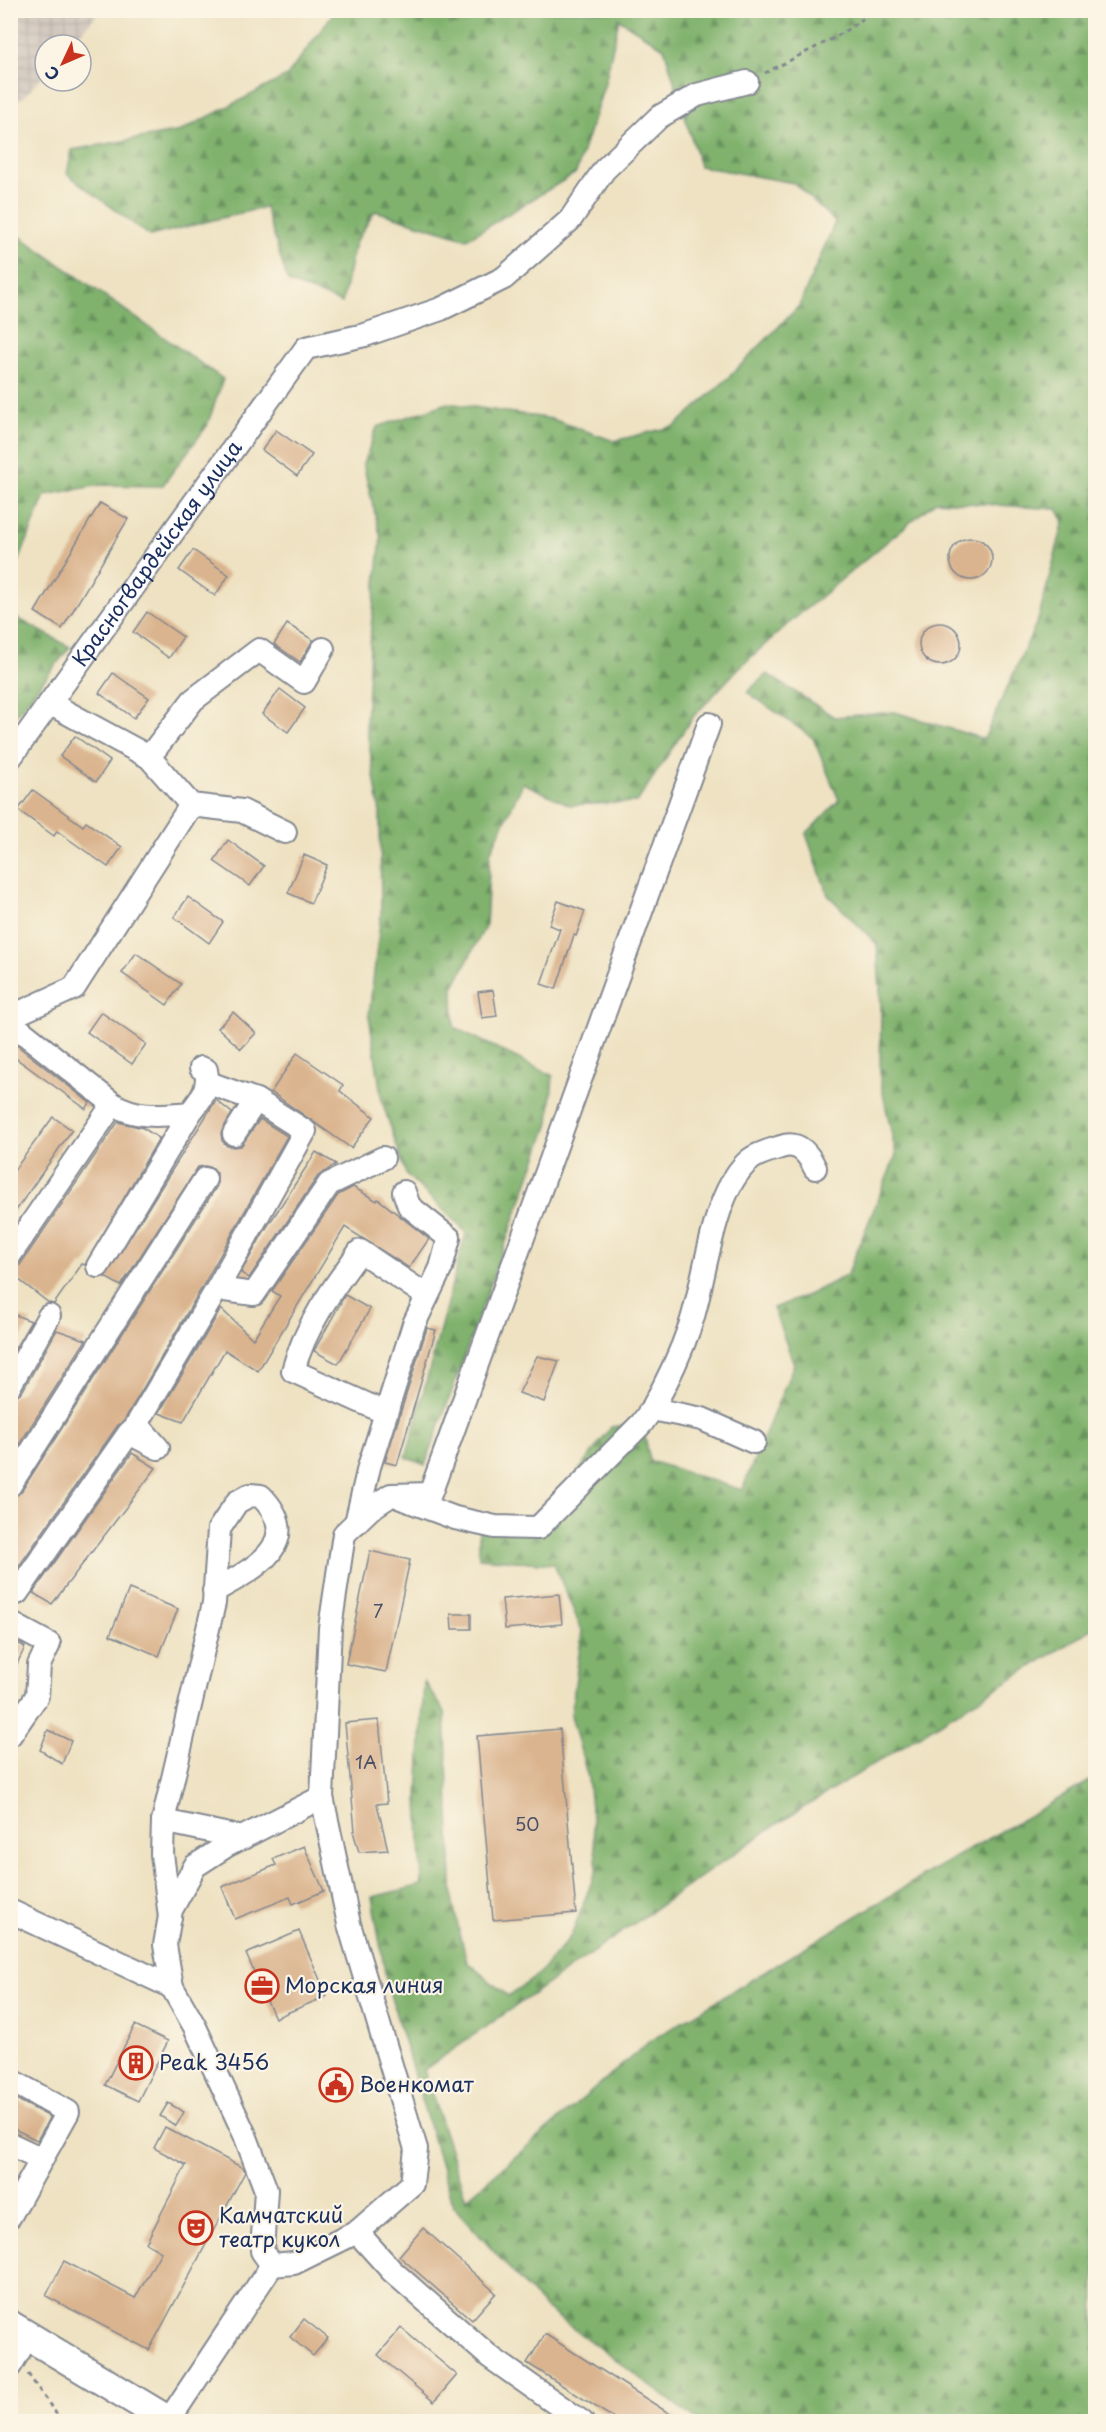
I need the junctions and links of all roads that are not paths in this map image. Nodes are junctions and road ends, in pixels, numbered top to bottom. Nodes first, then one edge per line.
1 (747, 82) road end
2 (323, 649) dead end
3 (51, 704) junction
4 (708, 724) dead end
5 (149, 757) junction
6 (10, 758) edge
7 (191, 804) junction
8 (285, 832) dead end
9 (10, 1020) edge
10 (256, 1100) junction
11 (113, 1104) junction
12 (190, 1113) junction
13 (234, 1134) dead end
14 (383, 1158) dead end
15 (815, 1168) dead end
16 (205, 1179) dead end
17 (404, 1192) dead end
18 (10, 1255) edge
19 (98, 1266) dead end
20 (217, 1289) junction
21 (427, 1296) junction
22 (49, 1316) dead end
23 (10, 1385) edge
24 (652, 1409) junction
25 (386, 1413) junction
26 (754, 1442) dead end
27 (10, 1485) edge
28 (391, 1495) junction
29 (357, 1522) junction
30 (10, 1589) edge
31 (214, 1591) dead end
32 (10, 1623) edge
33 (10, 1735) edge
34 (322, 1797) junction
35 (163, 1821) junction
36 (243, 1838) junction
37 (10, 1911) edge
38 (170, 1917) junction
39 (172, 1987) junction
40 (10, 2080) edge
41 (10, 2144) edge
42 (42, 2159) junction
43 (14, 2201) edge
44 (357, 2232) junction
45 (272, 2265) junction
46 (17, 2346) edge
47 (158, 2418) edge
48 (582, 2421) edge

1 - 3 street, Красногвардейская улица
2 - 5 street
3 - 5 street
3 - 6 street, Красногвардейская улица
4 - 28 street
5 - 7 street
7 - 8 street
7 - 9 street
9 - 11 street
10 - 12 street
10 - 13 street
10 - 20 street
11 - 12 street
11 - 18 street
12 - 19 street
14 - 20 street
15 - 24 street
16 - 27 street
17 - 21 street
20 - 30 street
21 - 25 street
21 - 25 street
22 - 23 street
24 - 26 street
24 - 28 street
25 - 29 street
28 - 29 street
29 - 34 street
31 - 35 street
32 - 33 street
34 - 36 street
34 - 44 street
35 - 36 street
35 - 38 street
36 - 38 street
37 - 39 street
38 - 39 street
39 - 45 street
40 - 42 street
41 - 42 street
42 - 43 street
44 - 45 street
44 - 48 street
45 - 47 street
46 - 47 main road

